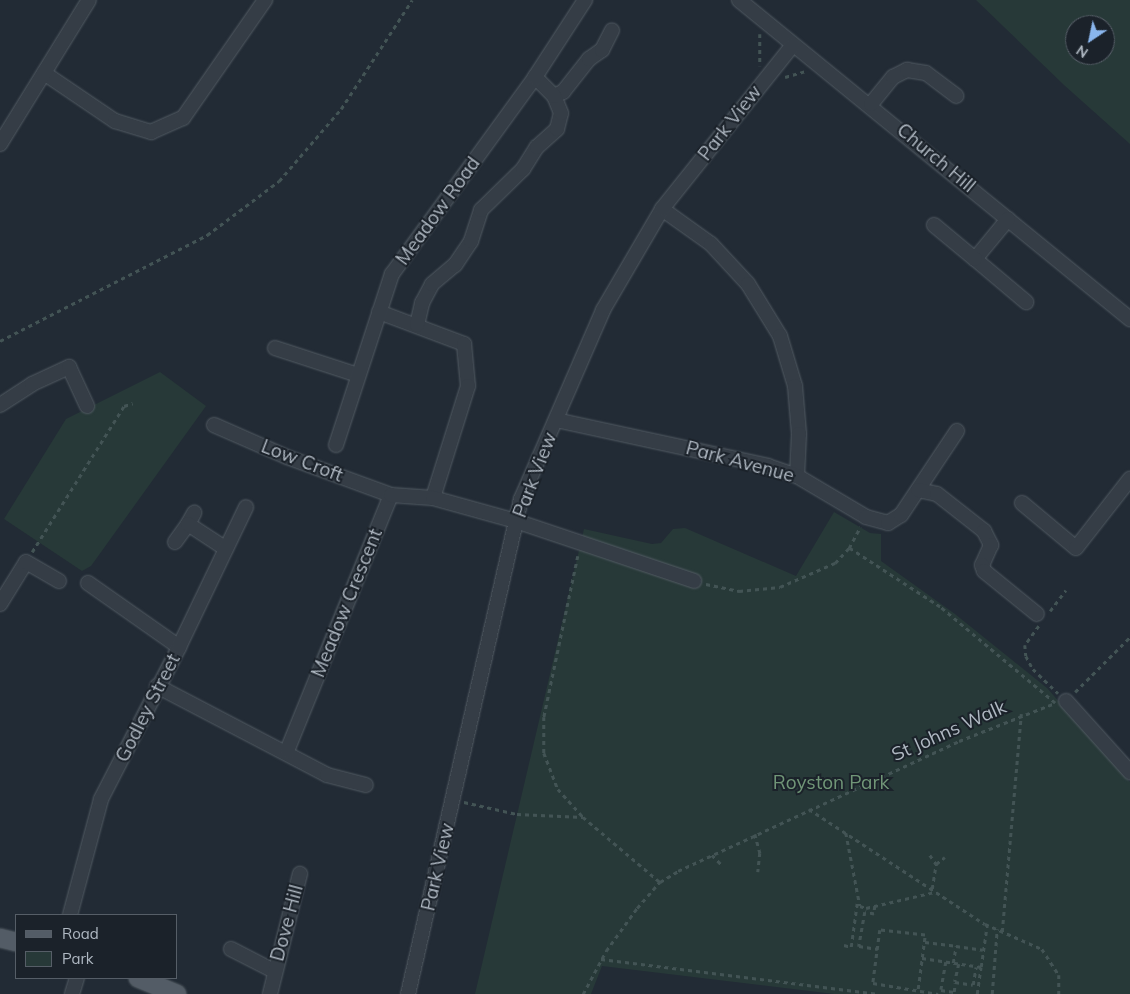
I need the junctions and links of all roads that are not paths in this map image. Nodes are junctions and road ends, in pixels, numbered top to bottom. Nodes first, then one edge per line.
1 (89, 0) edge
2 (265, 0) edge
3 (585, 0) edge
4 (739, 0) edge
5 (612, 30) dead end
6 (793, 45) junction
7 (44, 73) junction
8 (535, 77) junction
9 (554, 96) junction
10 (956, 96) dead end
11 (871, 104) junction
12 (0, 144) edge
13 (662, 209) junction
14 (1008, 219) junction
15 (934, 225) dead end
16 (975, 259) junction
17 (1026, 302) dead end
18 (379, 312) junction
19 (1130, 320) edge
20 (417, 325) junction
21 (275, 348) dead end
22 (358, 375) junction
23 (0, 405) edge
24 (86, 406) dead end
25 (556, 420) junction
26 (214, 425) dead end
27 (957, 431) dead end
28 (336, 445) dead end
29 (798, 476) junction
30 (1130, 479) edge
31 (918, 490) junction
32 (391, 495) junction
33 (433, 498) junction
34 (1022, 503) dead end
35 (246, 507) dead end
36 (516, 521) junction
37 (175, 542) dead end
38 (226, 549) junction
39 (694, 580) road end
40 (59, 581) dead end
41 (88, 583) dead end
42 (0, 604) edge
43 (1043, 616) road end
44 (179, 647) junction
45 (158, 686) junction
46 (1061, 702) road end
47 (288, 751) junction
48 (1130, 772) edge
49 (366, 785) dead end
50 (300, 874) dead end
51 (70, 914) edge
52 (0, 938) edge
53 (15, 942) edge
54 (231, 950) dead end
55 (274, 971) junction
56 (77, 979) edge
57 (140, 979) edge
58 (72, 994) edge
59 (177, 994) edge
60 (270, 994) edge
61 (408, 994) edge

1 - 7 street
2 - 7 street
3 - 8 street, Meadow Road
4 - 6 street, Church Hill
5 - 9 street
6 - 11 street, Church Hill
6 - 13 street, Park View
7 - 12 street
8 - 9 street
8 - 18 street, Meadow Road
9 - 20 street
10 - 11 street
11 - 14 street, Church Hill
13 - 25 street, Park View
13 - 29 street
14 - 16 street
14 - 19 street, Church Hill
15 - 16 street
16 - 17 street
18 - 20 street
18 - 22 street, Meadow Road
20 - 33 street
21 - 22 street
22 - 28 street, Meadow Road
23 - 24 street
25 - 29 street, Park Avenue
25 - 36 street, Park View
26 - 32 street, Low Croft
27 - 31 street, Park Avenue
29 - 31 street, Park Avenue
30 - 34 street
31 - 43 street
32 - 33 street
32 - 47 street, Meadow Crescent
33 - 36 street
35 - 38 street, Godley Street
36 - 39 street
36 - 61 street, Park View
37 - 38 street
38 - 44 street, Godley Street
40 - 42 street
41 - 44 street
44 - 45 street, Godley Street
45 - 47 street
45 - 51 street, Godley Street
46 - 48 street
47 - 49 street
50 - 55 street, Dove Hill
52 - 53 main road
54 - 55 street, Dove Hill
55 - 60 street, Dove Hill
56 - 58 street
57 - 59 main road

